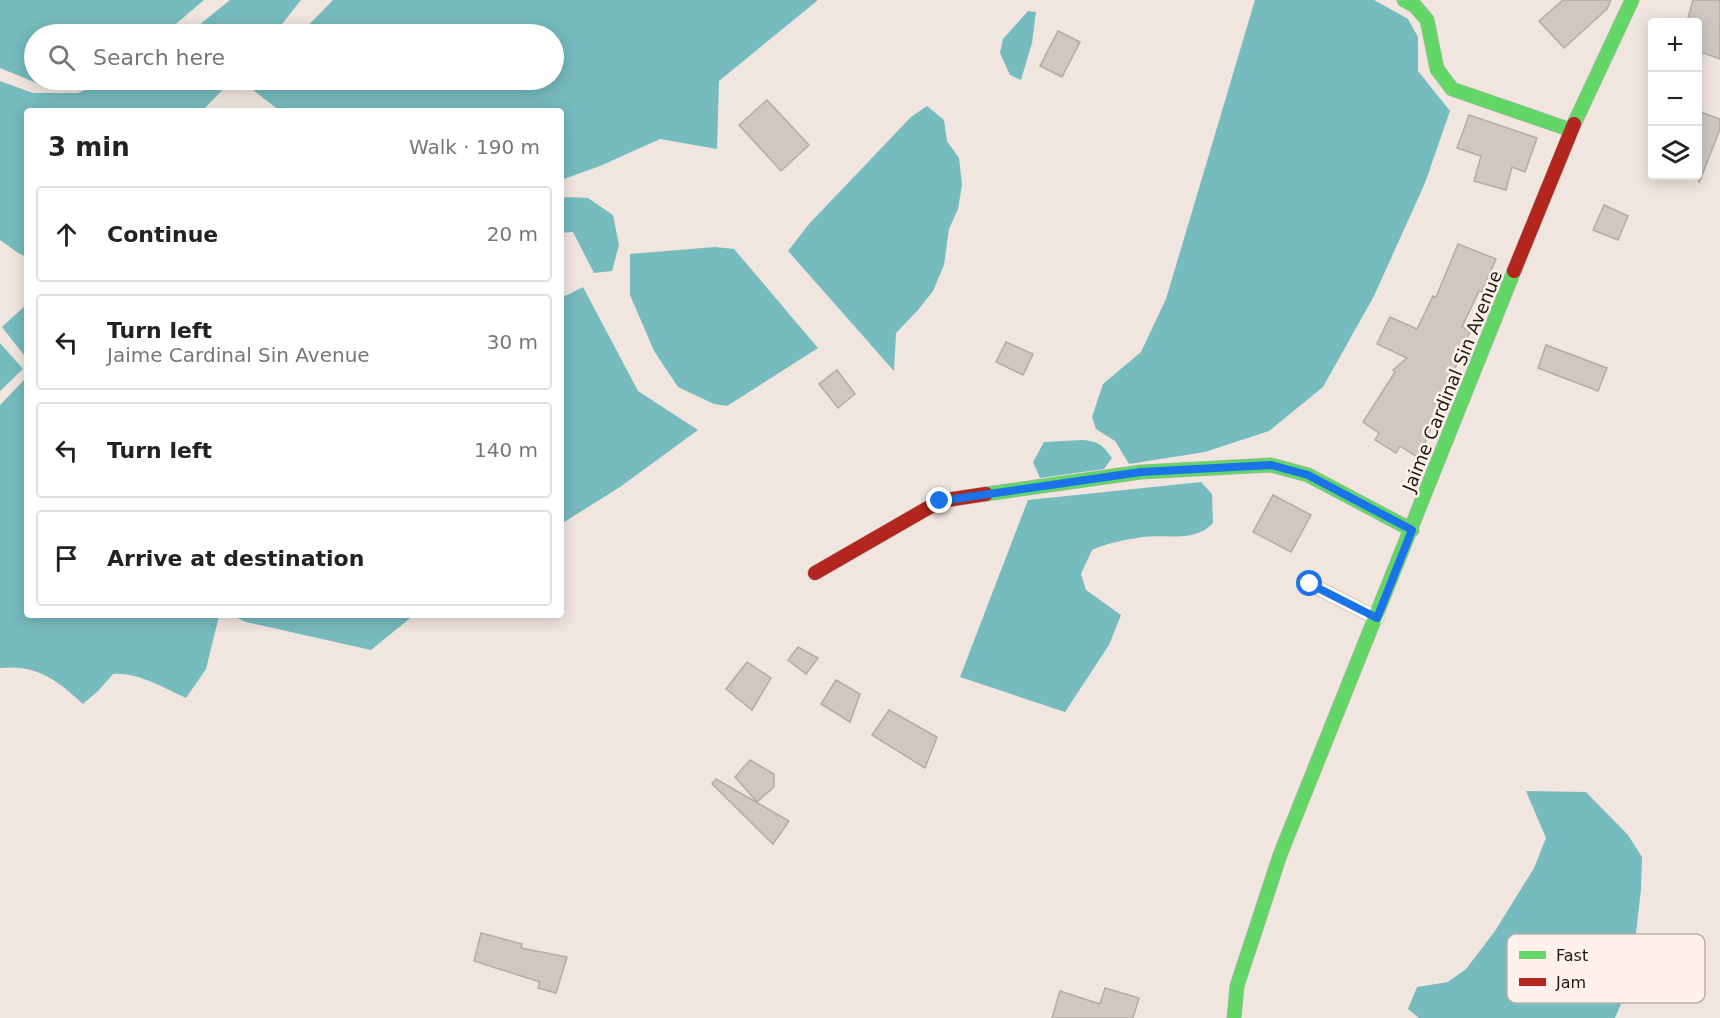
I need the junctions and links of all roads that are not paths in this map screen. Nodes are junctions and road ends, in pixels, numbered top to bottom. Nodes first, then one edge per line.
1 (1404, 0) edge
2 (1632, 0) edge
3 (1571, 129) junction
4 (1412, 530) junction
5 (815, 573) dead end
6 (1310, 584) dead end
7 (1377, 618) junction
8 (1234, 1018) edge

1 - 3 street
2 - 3 street, Jaime Cardinal Sin Avenue
3 - 4 street, Jaime Cardinal Sin Avenue
4 - 5 street
4 - 7 street, Jaime Cardinal Sin Avenue
6 - 7 lane
7 - 8 street, Jaime Cardinal Sin Avenue

